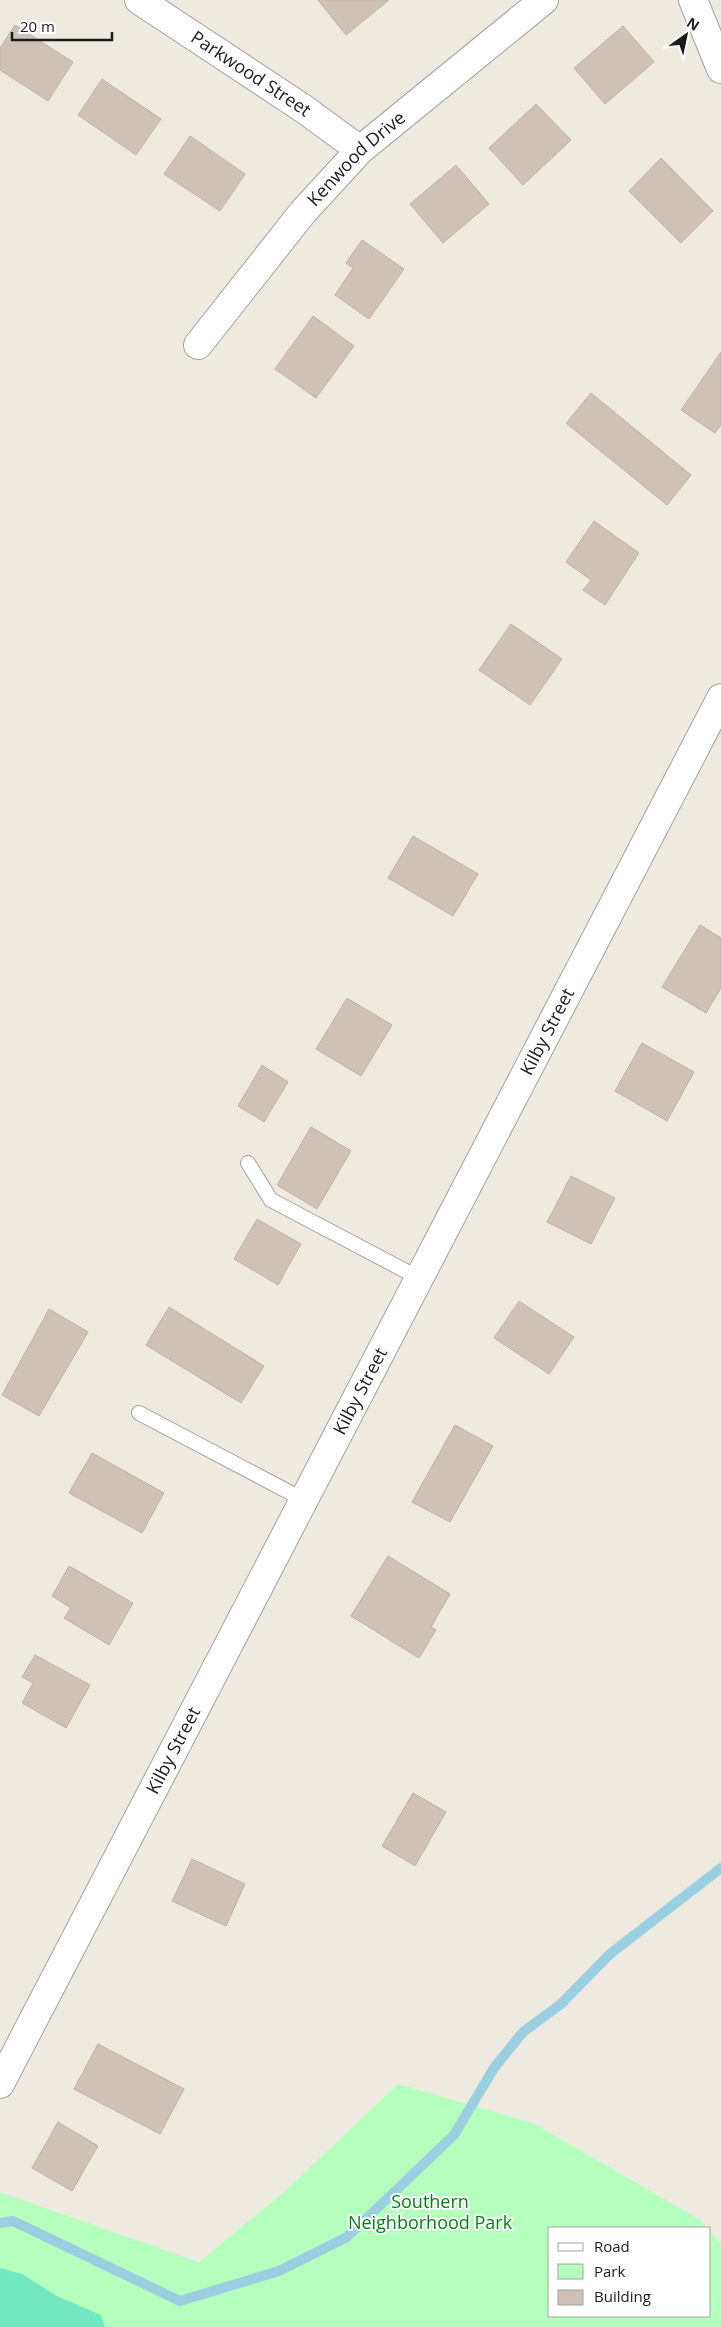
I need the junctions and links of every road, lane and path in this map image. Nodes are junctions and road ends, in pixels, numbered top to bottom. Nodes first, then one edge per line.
1 (139, 0) edge
2 (544, 0) edge
3 (694, 0) edge
4 (721, 69) edge
5 (360, 150) junction
6 (198, 345) dead end
7 (721, 698) edge
8 (248, 1163) dead end
9 (419, 1278) junction
10 (139, 1413) dead end
11 (304, 1500) junction
12 (0, 2084) edge

1 - 5 street, Parkwood Street
2 - 5 street, Kenwood Drive
3 - 4 street
5 - 6 street, Kenwood Drive
7 - 9 street, Kilby Street
8 - 9 lane
9 - 11 street, Kilby Street
10 - 11 lane
11 - 12 street, Kilby Street

